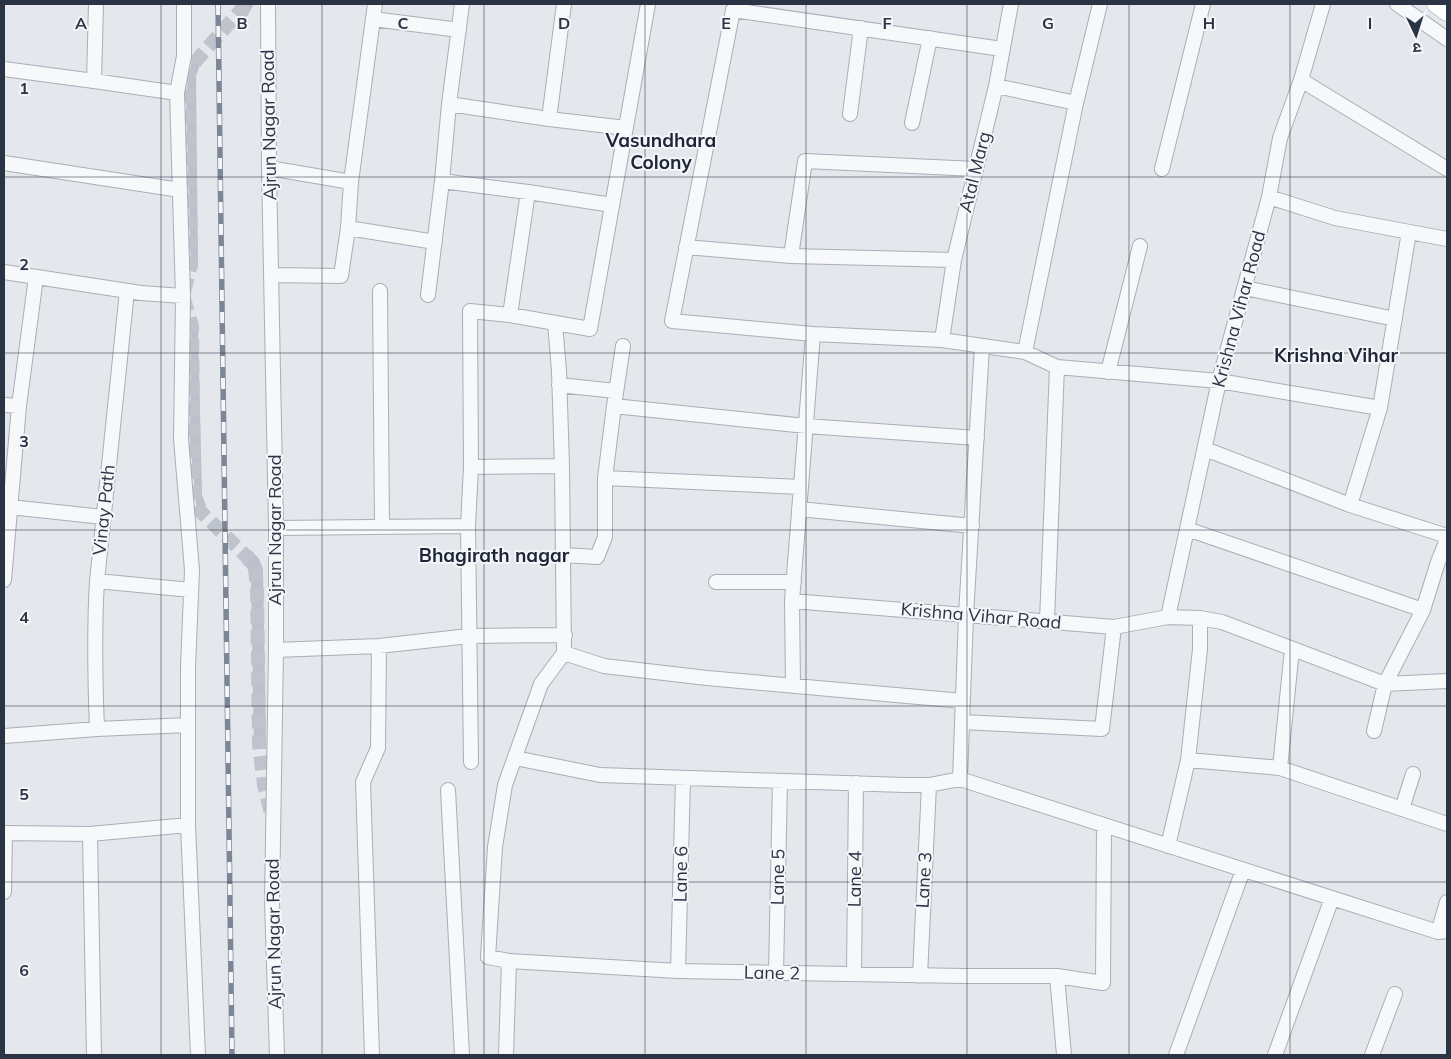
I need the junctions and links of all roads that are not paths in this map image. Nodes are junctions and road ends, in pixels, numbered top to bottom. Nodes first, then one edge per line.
1 (96, 4) edge
2 (184, 4) edge
3 (268, 4) edge
4 (375, 4) edge
5 (462, 4) edge
6 (564, 4) edge
7 (648, 4) edge
8 (1011, 4) edge
9 (1100, 4) edge
10 (1203, 4) edge
11 (1323, 4) edge
12 (1398, 4) edge
13 (1436, 4) edge
14 (1447, 12) edge
15 (373, 19) junction
16 (862, 28) junction
17 (459, 30) junction
18 (930, 38) junction
19 (1447, 39) edge
20 (1002, 49) junction
21 (4, 70) edge
22 (1301, 80) junction
23 (94, 81) junction
24 (996, 86) junction
25 (177, 94) junction
26 (1076, 103) junction
27 (449, 104) junction
28 (850, 114) dead end
29 (549, 119) junction
30 (912, 123) dead end
31 (626, 128) junction
32 (4, 163) edge
33 (269, 168) junction
34 (976, 169) junction
35 (1162, 169) dead end
36 (1447, 169) edge
37 (442, 181) junction
38 (351, 182) junction
39 (180, 190) junction
40 (528, 192) junction
41 (1269, 197) junction
42 (612, 205) junction
43 (348, 228) junction
44 (1409, 232) junction
45 (1447, 239) edge
46 (435, 242) junction
47 (1140, 246) dead end
48 (686, 247) junction
49 (791, 256) junction
50 (954, 260) junction
51 (4, 272) edge
52 (272, 275) junction
53 (36, 277) junction
54 (1245, 288) junction
55 (127, 291) junction
56 (380, 291) dead end
57 (428, 295) dead end
58 (183, 296) junction
59 (510, 315) junction
60 (1395, 319) junction
61 (555, 323) junction
62 (813, 334) junction
63 (942, 340) junction
64 (623, 346) dead end
65 (982, 346) junction
66 (1025, 352) junction
67 (1056, 367) junction
68 (1108, 372) junction
69 (1219, 381) junction
70 (559, 385) junction
71 (616, 391) junction
72 (4, 404) edge
73 (19, 406) junction
74 (614, 406) junction
75 (1380, 408) junction
76 (806, 426) junction
77 (977, 438) junction
78 (1205, 449) junction
79 (562, 466) junction
80 (471, 467) junction
81 (605, 478) junction
82 (801, 487) junction
83 (1350, 505) junction
84 (10, 507) junction
85 (800, 509) junction
86 (103, 517) junction
87 (382, 526) junction
88 (468, 526) junction
89 (972, 526) junction
90 (276, 528) junction
91 (1187, 529) junction
92 (1447, 536) edge
93 (1447, 540) edge
94 (563, 555) junction
95 (4, 580) edge
96 (97, 581) junction
97 (716, 582) dead end
98 (794, 582) junction
99 (191, 590) junction
100 (792, 601) junction
101 (1423, 610) junction
102 (966, 615) junction
103 (1168, 617) junction
104 (1200, 618) junction
105 (1047, 622) junction
106 (1114, 627) junction
107 (565, 635) junction
108 (469, 636) junction
109 (379, 646) junction
110 (1292, 648) junction
111 (276, 650) junction
112 (564, 652) junction
113 (1447, 681) edge
114 (1385, 684) junction
115 (793, 686) junction
116 (963, 701) junction
117 (962, 722) junction
118 (188, 725) junction
119 (97, 729) junction
120 (1374, 731) dead end
121 (4, 736) edge
122 (516, 758) junction
123 (1188, 760) junction
124 (471, 762) dead end
125 (1280, 768) junction
126 (1413, 774) dead end
127 (683, 778) junction
128 (960, 779) junction
129 (780, 781) junction
130 (856, 784) junction
131 (929, 785) junction
132 (448, 790) dead end
133 (1402, 809) junction
134 (1447, 824) edge
135 (188, 825) junction
136 (1104, 825) junction
137 (4, 834) edge
138 (90, 834) junction
139 (1168, 846) junction
140 (1243, 870) junction
141 (4, 892) edge
142 (1332, 898) junction
143 (1447, 902) edge
144 (1442, 931) edge
145 (509, 961) junction
146 (678, 971) junction
147 (776, 973) junction
148 (854, 974) junction
149 (920, 976) junction
150 (1057, 976) junction
151 (1395, 994) dead end
152 (1375, 1054) edge
153 (94, 1055) edge
154 (198, 1055) edge
155 (277, 1055) edge
156 (372, 1055) edge
157 (462, 1055) edge
158 (506, 1055) edge
159 (1064, 1055) edge
160 (1176, 1055) edge
161 (1275, 1055) edge

1 - 23 street
2 - 25 street
3 - 33 street, Ajrun Nagar Road
4 - 15 street
5 - 17 street
6 - 29 street
7 - 31 street
8 - 20 street, Atal Marg
9 - 26 street
10 - 35 street
11 - 22 street, Krishna Vihar Road
12 - 19 street
13 - 14 main road
15 - 17 street
15 - 38 street
16 - 18 street
16 - 28 street
16 - 48 street
17 - 27 street
18 - 20 street
18 - 30 street
20 - 24 street, Atal Marg
21 - 23 street
22 - 36 street
22 - 41 street, Krishna Vihar Road
23 - 25 street
24 - 26 street
24 - 34 street, Atal Marg
25 - 39 street
26 - 66 street
27 - 29 street
27 - 37 street
29 - 31 street
31 - 42 street
32 - 39 street
33 - 38 street
33 - 52 street, Ajrun Nagar Road
34 - 49 street
34 - 50 street, Atal Marg
37 - 40 street
37 - 46 street
38 - 43 street
39 - 58 street
40 - 42 street
40 - 59 street
41 - 44 street
41 - 54 street, Krishna Vihar Road
42 - 61 street
43 - 46 street
43 - 52 street
44 - 45 street
44 - 60 street
46 - 57 street
47 - 68 street
48 - 49 street
48 - 62 street
49 - 50 street
50 - 63 street, Atal Marg
51 - 53 street
52 - 90 street, Ajrun Nagar Road
53 - 55 street
53 - 73 street
54 - 60 street
54 - 69 street, Krishna Vihar Road
55 - 58 street
55 - 86 street, Vinay Path
56 - 87 street
58 - 99 street
59 - 61 street
59 - 80 street
60 - 75 street
61 - 70 street
62 - 63 street
62 - 76 street
63 - 65 street
64 - 71 street
65 - 66 street
65 - 77 street
66 - 67 street
67 - 68 street
67 - 105 street
68 - 69 street
69 - 75 street
69 - 78 street, Krishna Vihar Road
70 - 71 street
70 - 79 street
71 - 74 street
72 - 73 street
73 - 84 street
74 - 76 street
74 - 81 street
75 - 83 street
76 - 77 street
76 - 82 street
77 - 89 street
78 - 83 street
78 - 91 street, Krishna Vihar Road
79 - 80 street
79 - 94 street
80 - 88 street
81 - 82 street
81 - 94 street
82 - 85 street
83 - 92 street
84 - 86 street
84 - 95 street
85 - 89 street
85 - 98 street
86 - 96 street, Vinay Path
87 - 88 street
87 - 90 street
88 - 108 street
89 - 102 street
90 - 111 street, Ajrun Nagar Road
91 - 101 street
91 - 103 street, Krishna Vihar Road
93 - 101 street
94 - 107 street
96 - 99 street
96 - 119 street, Vinay Path
97 - 98 street
98 - 100 street
99 - 118 street
100 - 102 street, Krishna Vihar Road
100 - 115 street
101 - 114 street
102 - 105 street, Krishna Vihar Road
102 - 116 street
103 - 104 street, Krishna Vihar Road
103 - 106 street, Krishna Vihar Road
104 - 110 street, Krishna Vihar Road
104 - 123 street
105 - 106 street, Krishna Vihar Road
106 - 117 street
107 - 108 street
107 - 112 street
108 - 109 street
108 - 124 street
109 - 111 street
109 - 156 street
110 - 114 street, Krishna Vihar Road
110 - 125 street
111 - 155 street, Ajrun Nagar Road
112 - 115 street
112 - 122 street
113 - 114 street, Krishna Vihar Road
114 - 120 street
115 - 116 street
116 - 117 street
117 - 128 street
118 - 119 street
118 - 135 street
119 - 121 street
122 - 127 street
122 - 145 street, Lane 2
123 - 125 street
123 - 139 street
125 - 133 street
126 - 133 street
127 - 129 street
127 - 146 street, Lane 6
128 - 131 street
128 - 136 street
129 - 130 street
129 - 147 street, Lane 5
130 - 131 street
130 - 148 street, Lane 4
131 - 149 street, Lane 3
132 - 157 street
133 - 134 street
135 - 138 street
135 - 154 street
136 - 139 street
136 - 150 street, Lane 2
137 - 138 street
137 - 141 street
138 - 153 street
139 - 140 street
140 - 142 street
140 - 160 street
142 - 144 street
142 - 161 street
143 - 144 street
145 - 146 street, Lane 2
145 - 158 street
146 - 147 street, Lane 2
147 - 148 street, Lane 2
148 - 149 street, Lane 2
149 - 150 street, Lane 2
150 - 159 street
151 - 152 street

